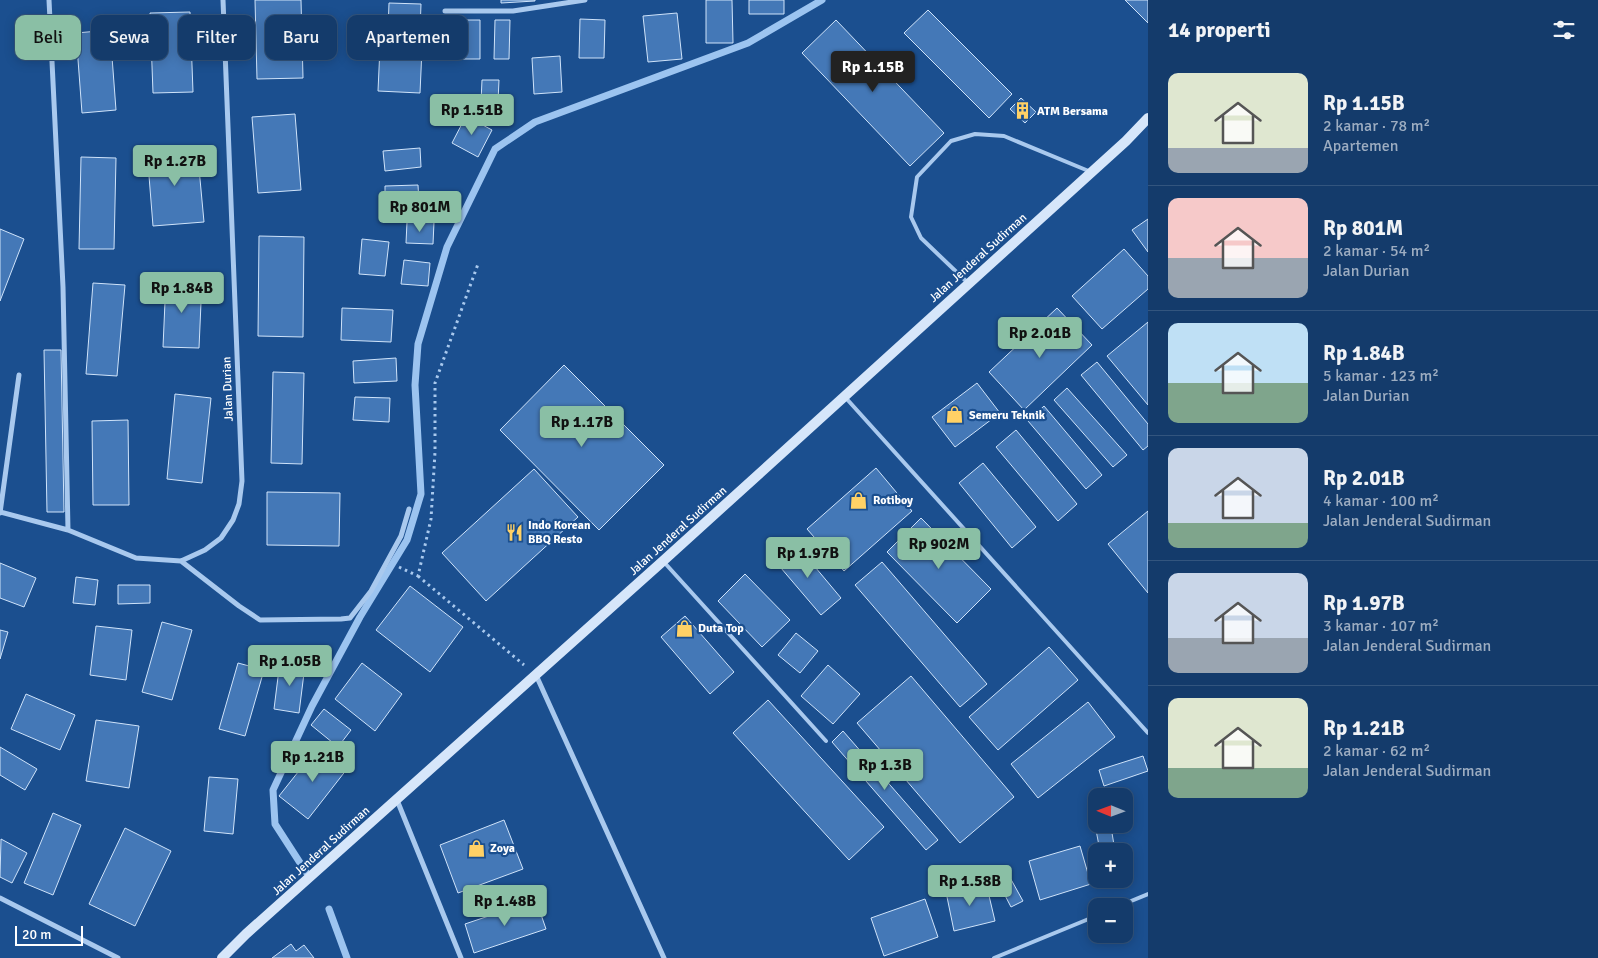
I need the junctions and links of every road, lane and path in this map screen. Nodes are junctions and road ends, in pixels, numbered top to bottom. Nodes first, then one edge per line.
1 (50, 0) edge
2 (223, 0) edge
3 (585, 0) edge
4 (445, 11) dead end
5 (1147, 122) edge
6 (1092, 172) junction
7 (478, 264) dead end
8 (969, 284) junction
9 (19, 374) dead end
10 (845, 397) junction
11 (409, 509) dead end
12 (0, 512) edge
13 (68, 530) junction
14 (181, 561) junction
15 (663, 561) junction
16 (405, 570) dead end
17 (418, 576) junction
18 (536, 675) junction
19 (1148, 732) edge
20 (826, 741) dead end
21 (397, 800) junction
22 (1148, 894) edge
23 (0, 898) edge
24 (1133, 900) edge
25 (1088, 919) edge
26 (118, 958) edge
27 (222, 958) edge
28 (461, 958) edge
29 (664, 958) edge
30 (994, 958) edge

1 - 13 street
2 - 14 street, Jalan Durian
3 - 4 street
5 - 6 main road, Jalan Jenderal Sudirman
6 - 8 main road, Jalan Jenderal Sudirman
6 - 8 lane
7 - 17 path
8 - 10 main road, Jalan Jenderal Sudirman
9 - 12 street
10 - 15 main road, Jalan Jenderal Sudirman
10 - 19 lane
11 - 14 street
12 - 13 street, Jalan Durian
13 - 14 street, Jalan Durian
15 - 18 main road, Jalan Jenderal Sudirman
15 - 20 lane
16 - 17 path
17 - 18 path
18 - 21 main road, Jalan Jenderal Sudirman
18 - 29 street
21 - 27 main road, Jalan Jenderal Sudirman
21 - 28 street
22 - 24 lane
23 - 26 street
25 - 30 lane

